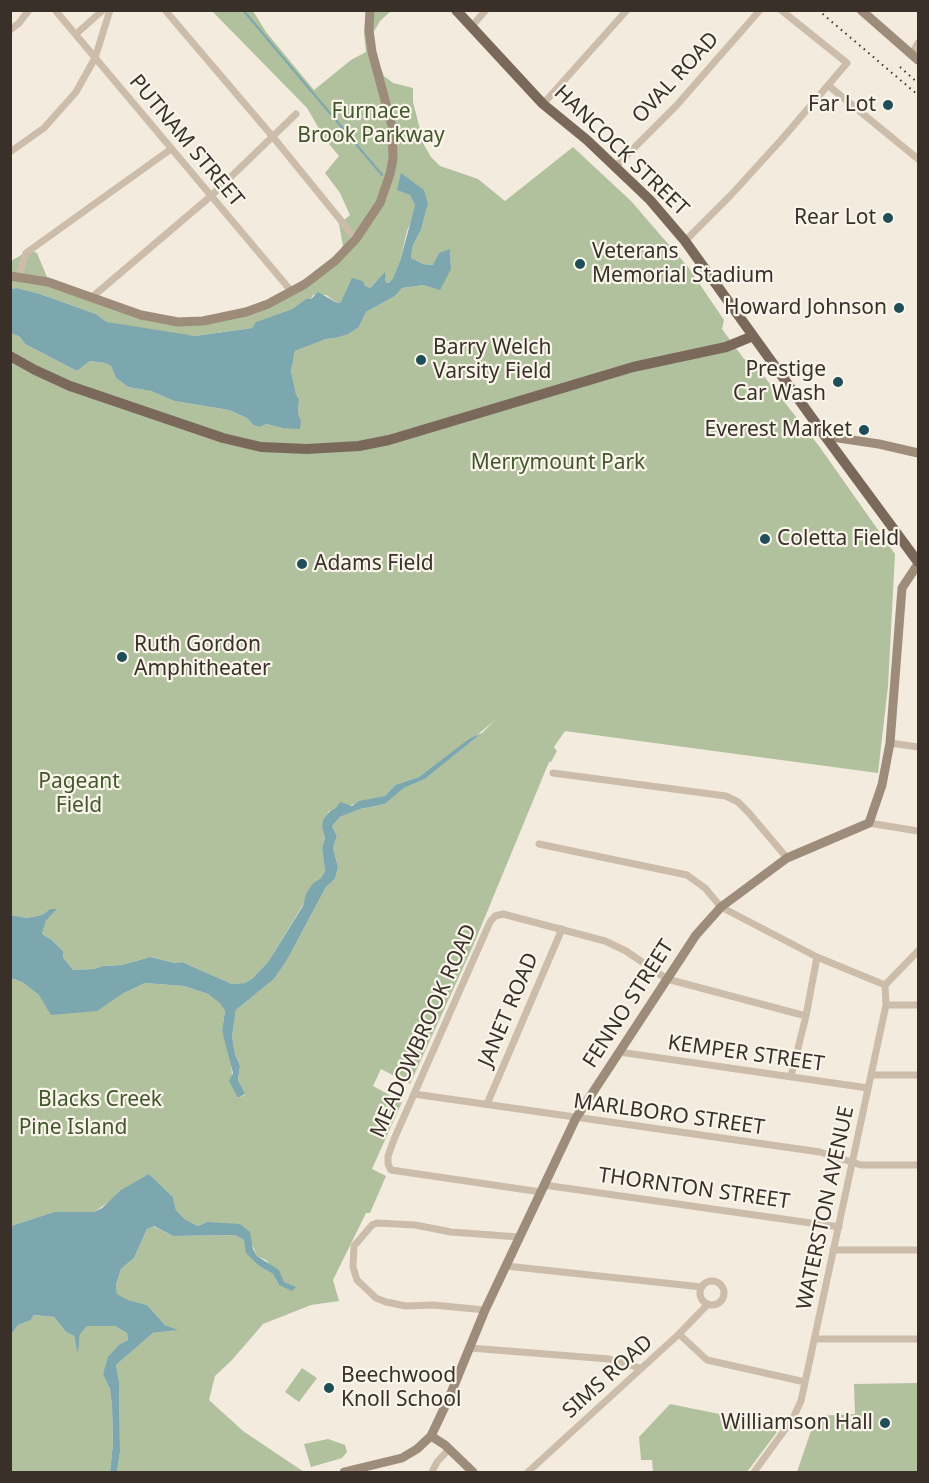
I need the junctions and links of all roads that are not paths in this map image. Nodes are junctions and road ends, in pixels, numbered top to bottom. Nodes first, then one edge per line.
1 (28, 10) edge
2 (55, 10) edge
3 (103, 10) edge
4 (110, 10) edge
5 (165, 10) edge
6 (370, 10) edge
7 (456, 10) edge
8 (486, 10) edge
9 (627, 10) edge
10 (760, 10) edge
11 (781, 10) edge
12 (861, 10) edge
13 (471, 27) junction
14 (10, 30) edge
15 (76, 34) junction
16 (918, 43) edge
17 (915, 57) edge
18 (95, 58) junction
19 (829, 86) junction
20 (543, 104) junction
21 (296, 114) dead end
22 (273, 137) junction
23 (171, 149) junction
24 (10, 152) edge
25 (918, 159) edge
26 (615, 167) junction
27 (211, 196) junction
28 (356, 239) junction
29 (685, 241) junction
30 (15, 276) edge
31 (292, 292) junction
32 (90, 298) junction
33 (753, 336) junction
34 (10, 356) edge
35 (825, 436) junction
36 (918, 453) edge
37 (918, 563) edge
38 (890, 743) junction
39 (918, 747) edge
40 (554, 773) dead end
41 (869, 823) junction
42 (918, 831) edge
43 (538, 844) dead end
44 (787, 858) junction
45 (721, 907) junction
46 (562, 929) junction
47 (918, 951) edge
48 (817, 957) junction
49 (667, 979) junction
50 (885, 985) junction
51 (886, 1005) junction
52 (918, 1005) edge
53 (806, 1016) junction
54 (619, 1052) junction
55 (918, 1075) edge
56 (791, 1076) junction
57 (871, 1076) junction
58 (868, 1088) junction
59 (414, 1094) junction
60 (487, 1104) junction
61 (576, 1118) junction
62 (853, 1162) junction
63 (918, 1165) edge
64 (391, 1170) joint
65 (542, 1189) junction
66 (839, 1227) junction
67 (519, 1237) junction
68 (833, 1250) junction
69 (918, 1250) edge
70 (506, 1266) junction
71 (702, 1287) junction
72 (708, 1304) junction
73 (485, 1310) junction
74 (680, 1334) junction
75 (918, 1339) edge
76 (815, 1340) junction
77 (470, 1348) junction
78 (640, 1368) junction
79 (805, 1382) junction
80 (431, 1436) junction
81 (449, 1449) junction
82 (344, 1473) edge
83 (432, 1473) edge
84 (473, 1473) edge
85 (528, 1473) edge
86 (754, 1473) edge

1 - 14 street
2 - 15 street, PUTNAM STREET
3 - 15 street
4 - 18 street
5 - 22 street
6 - 28 street
7 - 13 main road, HANCOCK STREET
8 - 13 street
9 - 20 street
10 - 26 street, OVAL ROAD
11 - 19 street
12 - 17 street
13 - 20 main road, HANCOCK STREET
15 - 18 street, PUTNAM STREET
16 - 17 street
18 - 23 street, PUTNAM STREET
18 - 24 street
19 - 25 street
19 - 29 street
20 - 26 main road, HANCOCK STREET
21 - 22 street
22 - 27 street
22 - 28 street
23 - 27 street, PUTNAM STREET
23 - 30 street
26 - 29 main road, HANCOCK STREET
27 - 31 street, PUTNAM STREET
27 - 32 street
28 - 31 street
29 - 33 main road, HANCOCK STREET
30 - 32 street
31 - 32 street
33 - 34 main road
33 - 35 main road, HANCOCK STREET
35 - 36 street
35 - 37 main road, HANCOCK STREET
37 - 38 street
38 - 39 street
38 - 41 street
40 - 44 street
41 - 42 street
41 - 44 street, FENNO STREET
43 - 45 street
44 - 45 street, FENNO STREET
45 - 48 street
45 - 49 street, FENNO STREET
46 - 49 street
46 - 59 street, MEADOWBROOK ROAD
46 - 60 street, JANET ROAD
47 - 50 street
48 - 50 street
48 - 53 street
49 - 53 street
49 - 54 street, FENNO STREET
50 - 51 street, WATERSTON AVENUE
51 - 52 street
51 - 57 street, WATERSTON AVENUE
53 - 56 street
54 - 56 street, KEMPER STREET
54 - 61 street, FENNO STREET
55 - 57 street
56 - 58 street, KEMPER STREET
57 - 58 street, WATERSTON AVENUE
58 - 62 street, WATERSTON AVENUE
59 - 60 street, MARLBORO STREET
59 - 64 street, MEADOWBROOK ROAD
60 - 61 street, MARLBORO STREET
61 - 62 street, MARLBORO STREET
61 - 65 street, FENNO STREET
62 - 63 street, MARLBORO STREET
62 - 66 street, WATERSTON AVENUE
64 - 65 street, THORNTON STREET
65 - 66 street, THORNTON STREET
65 - 67 street, FENNO STREET
66 - 68 street, WATERSTON AVENUE
67 - 70 street, FENNO STREET
67 - 73 street
68 - 69 street
68 - 76 street, WATERSTON AVENUE
70 - 71 street, SIMS ROAD
70 - 73 street, FENNO STREET
71 - 72 street
71 - 72 street, SIMS ROAD
72 - 74 street, SIMS ROAD
73 - 77 street, FENNO STREET
74 - 78 street, SIMS ROAD
74 - 79 street
75 - 76 street
76 - 79 street, WATERSTON AVENUE
77 - 78 street
77 - 80 street, FENNO STREET
78 - 85 street, SIMS ROAD
79 - 86 street, WATERSTON AVENUE
80 - 81 street
80 - 82 street, FENNO STREET
81 - 83 street
81 - 84 street

